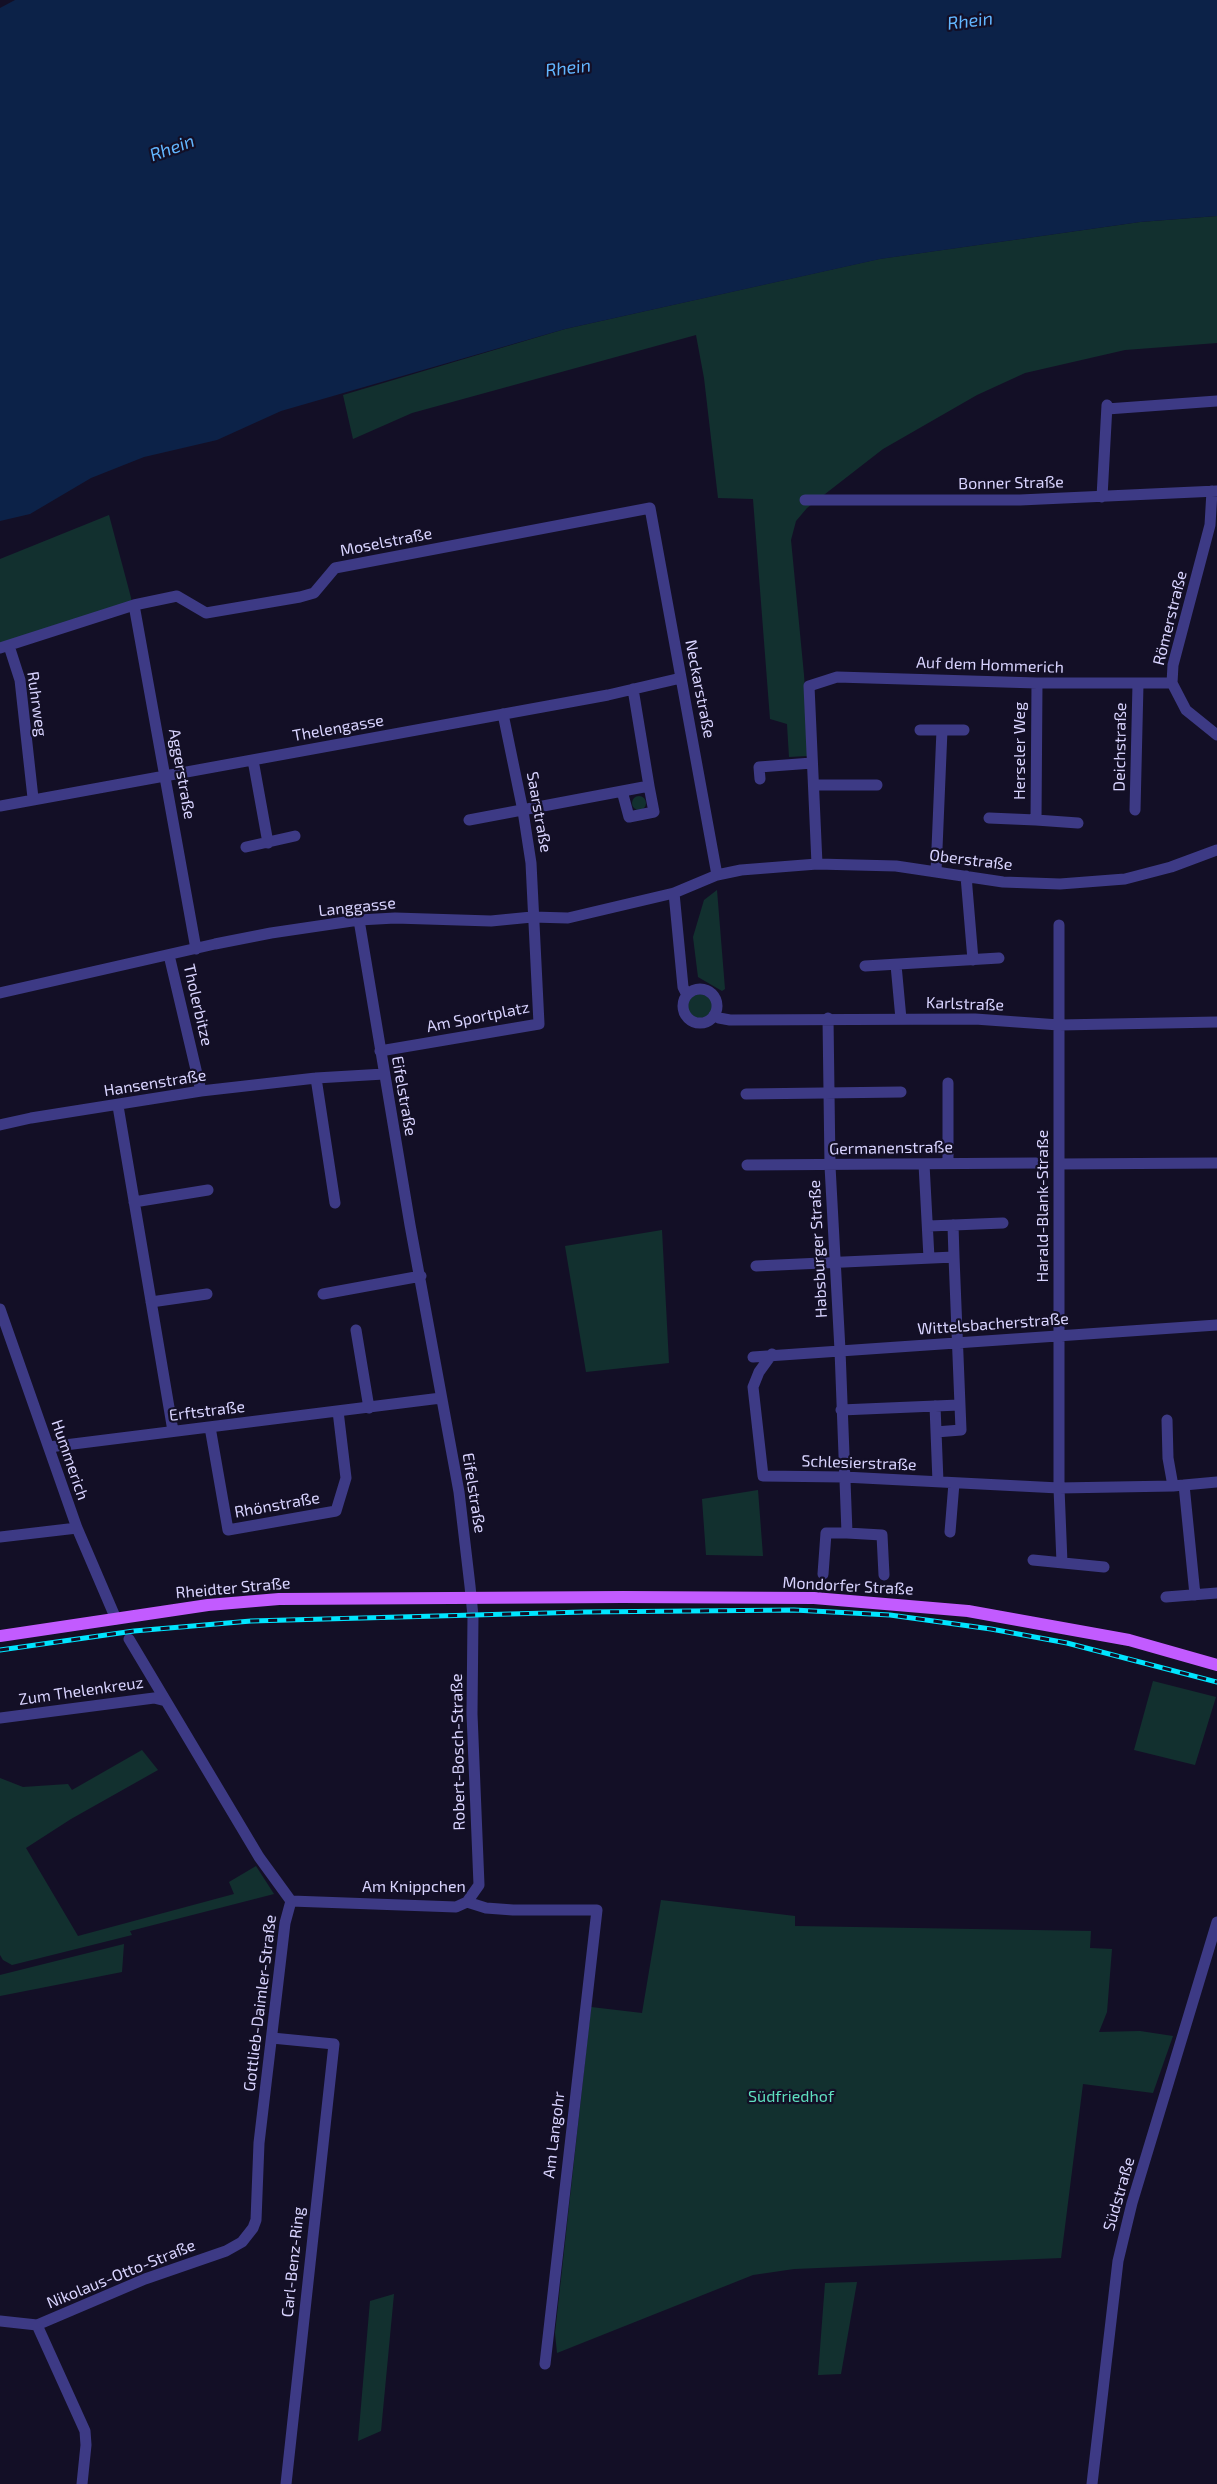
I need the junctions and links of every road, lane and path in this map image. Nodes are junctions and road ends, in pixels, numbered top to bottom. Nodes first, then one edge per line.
1 (1217, 401) edge
2 (1214, 491) edge
3 (1102, 497) junction
4 (805, 500) dead end
5 (650, 508) joint
6 (134, 605) junction
7 (5, 647) edge
8 (681, 678) junction
9 (1037, 683) junction
10 (1138, 684) junction
11 (1172, 684) junction
12 (633, 689) junction
13 (503, 714) junction
14 (920, 730) dead end
15 (942, 730) junction
16 (964, 730) dead end
17 (1217, 735) edge
18 (253, 760) junction
19 (812, 763) junction
20 (166, 774) junction
21 (760, 779) dead end
22 (877, 784) dead end
23 (649, 786) junction
24 (814, 786) junction
25 (622, 791) junction
26 (33, 798) junction
27 (0, 806) edge
28 (1135, 810) dead end
29 (523, 811) junction
30 (989, 818) dead end
31 (469, 820) dead end
32 (1036, 820) junction
33 (1078, 823) dead end
34 (295, 836) dead end
35 (268, 842) junction
36 (246, 847) dead end
37 (1217, 850) edge
38 (817, 864) junction
39 (936, 872) junction
40 (717, 875) junction
41 (966, 876) junction
42 (674, 893) junction
43 (532, 917) junction
44 (359, 920) junction
45 (1059, 925) dead end
46 (196, 949) junction
47 (169, 955) junction
48 (999, 958) dead end
49 (973, 960) junction
50 (896, 964) junction
51 (865, 966) dead end
52 (0, 992) edge
53 (687, 994) junction
54 (714, 1015) junction
55 (828, 1018) junction
56 (901, 1018) junction
57 (1217, 1022) edge
58 (1060, 1025) junction
59 (380, 1052) junction
60 (384, 1074) junction
61 (316, 1078) junction
62 (948, 1084) dead end
63 (201, 1091) junction
64 (901, 1092) dead end
65 (746, 1094) dead end
66 (827, 1094) junction
67 (118, 1106) junction
68 (0, 1125) edge
69 (948, 1163) junction
70 (1036, 1163) dead end
71 (1217, 1163) edge
72 (924, 1164) junction
73 (1060, 1164) junction
74 (747, 1165) dead end
75 (830, 1166) junction
76 (208, 1190) dead end
77 (134, 1202) junction
78 (335, 1203) dead end
79 (1003, 1223) dead end
80 (953, 1225) junction
81 (929, 1226) junction
82 (954, 1256) junction
83 (929, 1258) junction
84 (833, 1261) junction
85 (756, 1266) dead end
86 (421, 1276) junction
87 (207, 1294) dead end
88 (323, 1294) dead end
89 (151, 1302) junction
90 (0, 1309) edge
91 (1217, 1325) edge
92 (356, 1330) dead end
93 (1059, 1336) junction
94 (958, 1344) junction
95 (840, 1350) junction
96 (772, 1354) junction
97 (753, 1357) dead end
98 (441, 1398) junction
99 (959, 1405) junction
100 (935, 1406) junction
101 (369, 1408) junction
102 (841, 1410) junction
103 (338, 1411) junction
104 (1167, 1420) dead end
105 (210, 1427) junction
106 (173, 1431) junction
107 (936, 1432) junction
108 (49, 1447) junction
109 (844, 1477) junction
110 (938, 1482) junction
111 (1217, 1482) edge
112 (954, 1483) junction
113 (1178, 1485) junction
114 (1060, 1488) junction
115 (77, 1528) junction
116 (950, 1532) dead end
117 (847, 1533) junction
118 (0, 1537) edge
119 (1033, 1560) dead end
120 (1062, 1563) junction
121 (1104, 1567) dead end
122 (823, 1574) dead end
123 (884, 1575) dead end
124 (1217, 1593) edge
125 (1195, 1595) junction
126 (1166, 1597) dead end
127 (472, 1598) junction
128 (116, 1618) junction
129 (0, 1636) edge
130 (129, 1638) dead end
131 (1217, 1665) edge
132 (166, 1701) junction
133 (0, 1718) edge
134 (291, 1901) junction
135 (467, 1902) junction
136 (597, 1910) joint
137 (1217, 1922) edge
138 (1214, 1940) edge
139 (272, 2038) junction
140 (248, 2236) joint
141 (0, 2321) edge
142 (37, 2325) junction
143 (545, 2364) dead end
144 (82, 2484) edge
145 (286, 2484) edge
146 (1092, 2484) edge

1 - 3 street
2 - 3 street, Bonner Straße
2 - 11 street, Römerstraße
3 - 4 street, Bonner Straße
5 - 6 street, Moselstraße
5 - 8 street, Neckarstraße
6 - 7 street, Moselstraße
6 - 20 street, Aggerstraße
7 - 26 street, Ruhrweg
8 - 12 street, Thelengasse
8 - 40 street, Neckarstraße
9 - 10 street, Auf dem Hommerich
9 - 19 street, Auf dem Hommerich
9 - 32 street, Herseler Weg
10 - 11 street, Auf dem Hommerich
10 - 28 street, Deichstraße
11 - 17 street, Römerstraße
12 - 13 street, Thelengasse
12 - 23 street
13 - 18 street, Thelengasse
13 - 29 street, Saarstraße
14 - 15 street
15 - 16 street
15 - 39 street
18 - 20 street, Thelengasse
18 - 35 street
19 - 21 street
19 - 24 street
20 - 26 street, Thelengasse
20 - 46 street, Aggerstraße
22 - 24 street
23 - 25 street
23 - 25 street
24 - 38 street
25 - 29 street
26 - 27 street, Thelengasse
29 - 31 street
29 - 43 street, Saarstraße
30 - 32 street, Herseler Weg
32 - 33 street, Herseler Weg
34 - 35 street
35 - 36 street
37 - 41 street, Oberstraße
38 - 39 street, Oberstraße
38 - 40 street, Oberstraße
39 - 41 street, Oberstraße
40 - 42 street, Langgasse
41 - 49 street
42 - 43 street, Langgasse
42 - 53 street, Karlstraße
43 - 44 street, Langgasse
43 - 59 street, Am Sportplatz
44 - 46 street, Langgasse
44 - 59 street, Eifelstraße
45 - 58 street, Harald-Blank-Straße
46 - 47 street, Langgasse
47 - 52 street, Langgasse
47 - 63 street, Tholerbitze
48 - 49 street
49 - 50 street
50 - 51 street
50 - 56 street
53 - 54 street
53 - 54 street, Karlstraße
54 - 55 street, Karlstraße
55 - 56 street, Karlstraße
55 - 66 street, Habsburger Straße
56 - 58 street, Karlstraße
57 - 58 street, Karlstraße
58 - 73 street, Harald-Blank-Straße
59 - 60 street, Eifelstraße
60 - 61 street, Hansenstraße
60 - 86 street, Eifelstraße
61 - 63 street, Hansenstraße
61 - 78 street
62 - 69 street
63 - 67 street, Hansenstraße
64 - 66 street
65 - 66 street
66 - 75 street, Habsburger Straße
67 - 68 street, Hansenstraße
67 - 77 street
69 - 70 street, Germanenstraße
69 - 72 street, Germanenstraße
71 - 73 street
72 - 75 street, Germanenstraße
72 - 81 street
73 - 93 street, Harald-Blank-Straße
74 - 75 street, Germanenstraße
75 - 84 street, Habsburger Straße
76 - 77 street
77 - 89 street
79 - 80 street
80 - 81 street
80 - 82 street
81 - 83 street
82 - 83 street
82 - 94 street
83 - 84 street
84 - 85 street
84 - 95 street, Habsburger Straße
86 - 88 street
86 - 98 street, Eifelstraße
87 - 89 street
89 - 106 street
90 - 108 street, Hummerich
91 - 93 street, Wittelsbacherstraße
92 - 101 street
93 - 94 street, Wittelsbacherstraße
93 - 114 street, Harald-Blank-Straße
94 - 95 street, Wittelsbacherstraße
94 - 99 street
95 - 96 street, Wittelsbacherstraße
95 - 102 street, Habsburger Straße
96 - 97 street, Wittelsbacherstraße
96 - 109 street, Schlesierstraße
98 - 101 street, Erftstraße
98 - 127 street, Eifelstraße
99 - 100 street
99 - 107 street
100 - 102 street
100 - 107 street
101 - 103 street, Erftstraße
102 - 109 street, Habsburger Straße
103 - 105 street, Erftstraße
103 - 105 street, Rhönstraße
104 - 113 street
105 - 106 street, Erftstraße
106 - 108 street, Erftstraße
107 - 110 street
108 - 115 street, Hummerich
109 - 110 street, Schlesierstraße
109 - 117 street, Habsburger Straße
110 - 112 street, Schlesierstraße
111 - 113 street, Schlesierstraße
112 - 114 street, Schlesierstraße
112 - 116 street
113 - 114 street, Schlesierstraße
113 - 125 street
114 - 120 street
115 - 118 street
115 - 128 street, Hummerich
117 - 122 street
117 - 123 street
119 - 120 street
120 - 121 street
124 - 125 street
125 - 126 street
127 - 128 main road, Rheidter Straße
127 - 131 main road, Mondorfer Straße
127 - 135 street, Robert-Bosch-Straße
128 - 129 main road, Rheidter Straße
130 - 132 street, Gottlieb-Daimler-Straße
132 - 133 street, Zum Thelenkreuz
132 - 134 street, Gottlieb-Daimler-Straße
134 - 135 street, Am Knippchen
134 - 139 street, Gottlieb-Daimler-Straße
135 - 136 street, Am Knippchen
136 - 143 street, Am Langohr
137 - 138 street, Südstraße
138 - 146 street, Südstraße
139 - 140 street, Gottlieb-Daimler-Straße
139 - 145 street, Carl-Benz-Ring
140 - 142 street, Nikolaus-Otto-Straße
141 - 142 street, Nikolaus-Otto-Straße
142 - 144 street

